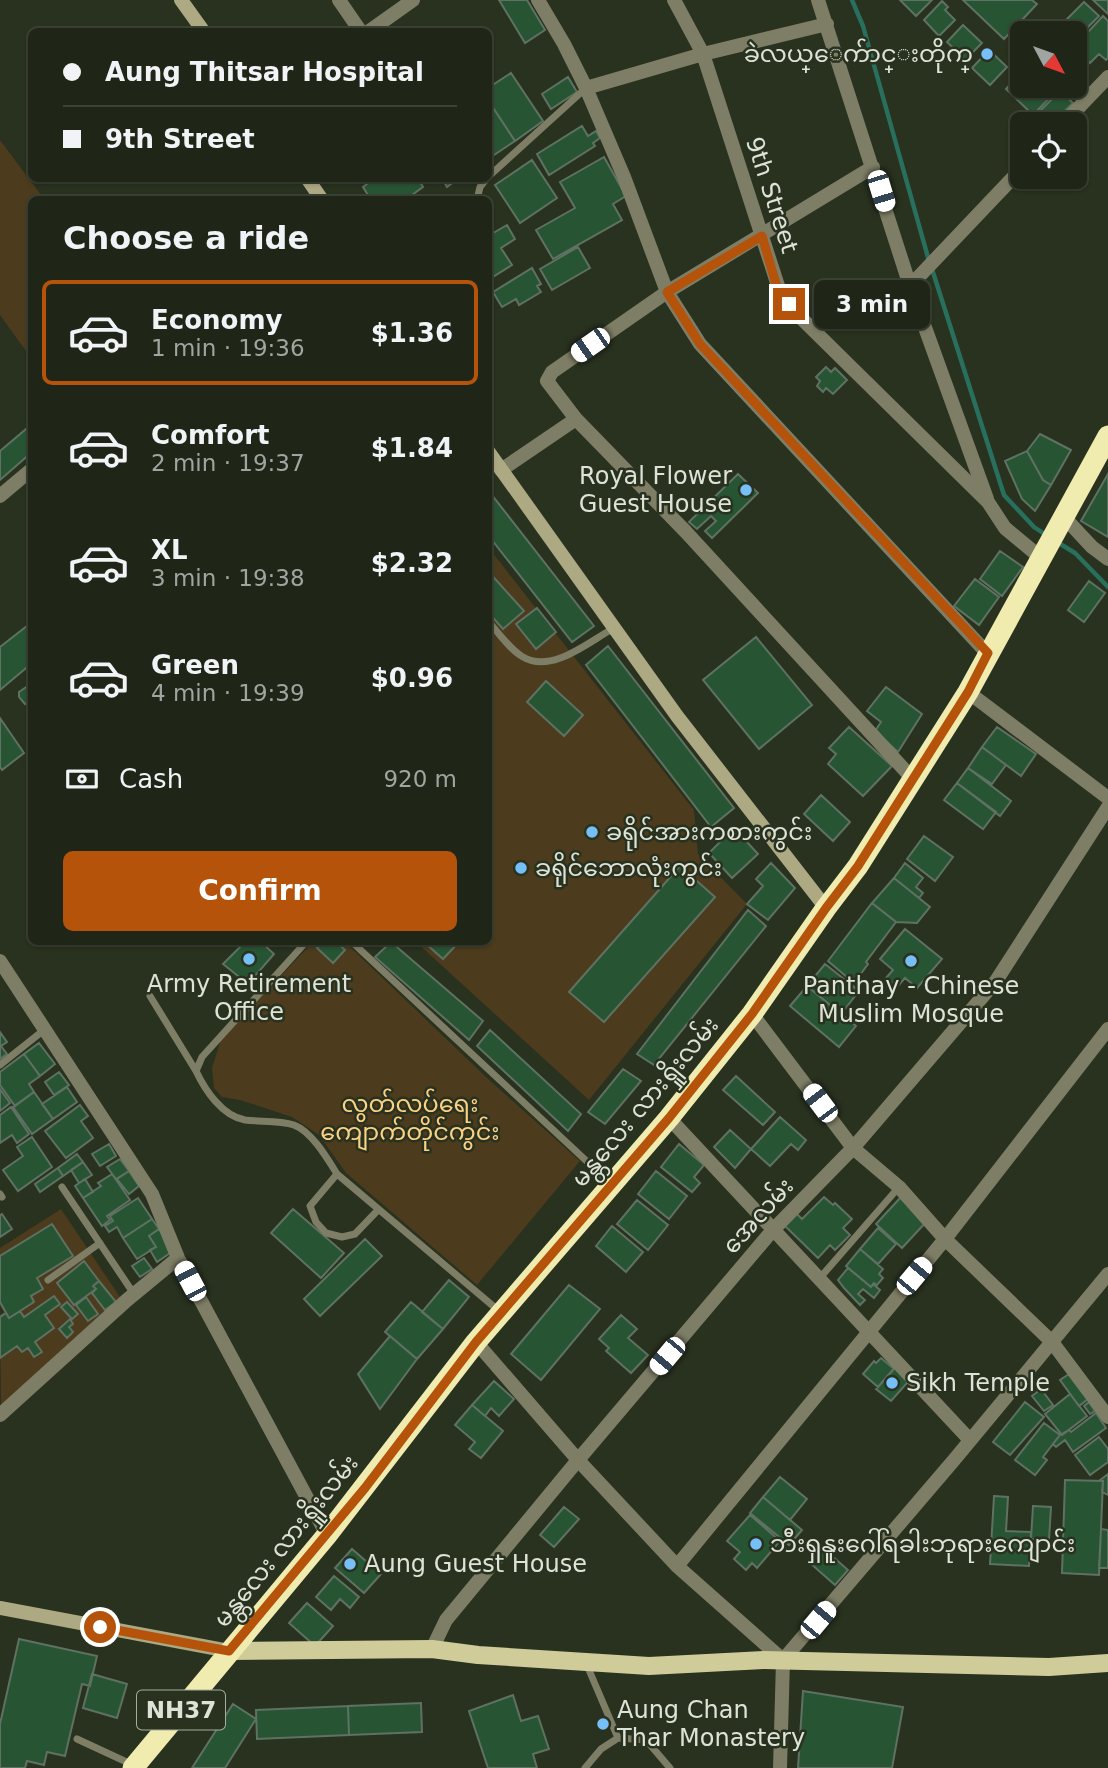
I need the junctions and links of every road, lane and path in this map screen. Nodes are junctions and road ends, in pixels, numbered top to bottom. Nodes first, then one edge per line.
1 (181, 0) edge
2 (339, 0) edge
3 (413, 0) edge
4 (538, 0) edge
5 (674, 0) edge
6 (818, 0) edge
7 (827, 24) junction
8 (201, 28) edge
9 (358, 28) edge
10 (374, 28) edge
11 (703, 54) junction
12 (1108, 77) edge
13 (586, 88) junction
14 (1074, 112) edge
15 (873, 167) junction
16 (492, 174) edge
17 (1010, 181) edge
18 (762, 236) junction
19 (910, 286) junction
20 (667, 292) junction
21 (576, 419) junction
22 (1108, 436) edge
23 (492, 457) edge
24 (501, 470) junction
25 (28, 472) edge
26 (0, 496) edge
27 (988, 502) junction
28 (1052, 538) junction
29 (1108, 559) edge
30 (492, 625) edge
31 (614, 628) junction
32 (988, 653) junction
33 (968, 692) junction
34 (912, 778) junction
35 (1108, 798) edge
36 (1108, 807) edge
37 (826, 908) junction
38 (303, 945) edge
39 (355, 945) edge
40 (0, 961) edge
41 (150, 996) dead end
42 (752, 1014) junction
43 (1108, 1029) edge
44 (44, 1030) junction
45 (0, 1065) edge
46 (196, 1071) junction
47 (669, 1118) junction
48 (853, 1148) junction
49 (337, 1174) junction
50 (612, 1185) junction
51 (62, 1187) dead end
52 (899, 1187) junction
53 (378, 1210) junction
54 (772, 1231) junction
55 (945, 1240) junction
56 (100, 1243) junction
57 (178, 1258) junction
58 (1108, 1274) edge
59 (819, 1279) junction
60 (48, 1280) dead end
61 (134, 1294) junction
62 (501, 1313) junction
63 (869, 1331) junction
64 (476, 1342) junction
65 (1052, 1342) junction
66 (0, 1415) edge
67 (1108, 1417) edge
68 (970, 1439) junction
69 (578, 1460) junction
70 (327, 1535) junction
71 (677, 1566) junction
72 (0, 1608) edge
73 (432, 1649) junction
74 (229, 1651) junction
75 (783, 1660) junction
76 (586, 1662) junction
77 (1108, 1663) edge
78 (618, 1738) junction
79 (77, 1739) dead end
80 (134, 1767) edge
81 (585, 1768) edge
82 (670, 1768) edge
83 (780, 1768) edge

1 - 8 street
2 - 9 street
3 - 10 street
4 - 13 street
5 - 11 street, 9th Street
6 - 7 street
7 - 11 street
7 - 15 street
11 - 13 street
11 - 18 street, 9th Street
12 - 14 street
13 - 16 lane
13 - 20 street
15 - 18 street
15 - 19 street
17 - 19 street
18 - 20 street
18 - 27 street, 9th Street
19 - 27 street
20 - 21 street
20 - 32 street
21 - 24 street
21 - 34 street
22 - 28 highway, NH37
23 - 24 street
24 - 31 street
25 - 26 street
27 - 28 street, 9th Street
28 - 29 street, 9th Street
28 - 32 highway, မန္တလေး လားရှိုးလမ်း / NH37
30 - 31 lane
31 - 37 street
32 - 33 highway, မန္တလေး လားရှိုးလမ်း / NH37
33 - 34 highway, မန္တလေး လားရှိုးလမ်း / NH37
33 - 35 street
34 - 37 highway, မန္တလေး လားရှိုးလမ်း / NH37
36 - 48 street, အေလမ်း
37 - 42 highway, မန္တလေး လားရှိုးလမ်း / NH37
38 - 46 lane
39 - 50 lane
40 - 44 street
41 - 46 lane
42 - 47 highway, မန္တလေး လားရှိုးလမ်း / NH37
42 - 48 street
43 - 55 street
44 - 45 lane
44 - 57 street
46 - 49 lane
47 - 50 highway, မန္တလေး လားရှိုးလမ်း / NH37
47 - 54 street
48 - 52 street
48 - 54 street, အေလမ်း
49 - 53 lane
49 - 53 lane
50 - 62 highway, မန္တလေး လားရှိုးလမ်း / NH37
51 - 56 lane
52 - 55 street
52 - 59 lane
53 - 62 lane
54 - 59 street
54 - 69 street, အေလမ်း
55 - 63 street
55 - 65 street
56 - 60 lane
56 - 61 lane
57 - 61 street
57 - 70 street
58 - 65 street
59 - 63 street
61 - 66 street
62 - 64 highway, မန္တလေး လားရှိုးလမ်း / NH37
63 - 68 street
63 - 71 street
64 - 69 street
64 - 70 highway, မန္တလေး လားရှိုးလမ်း / NH37
65 - 67 street
65 - 68 street
68 - 75 street
69 - 71 street
69 - 73 street, အေလမ်း
70 - 74 highway, မန္တလေး လားရှိုးလမ်း / NH37
71 - 75 street
72 - 74 street
73 - 74 main road
73 - 76 main road
74 - 80 highway, NH37
75 - 76 main road
75 - 77 main road
75 - 83 street
76 - 78 lane
78 - 81 lane
78 - 82 lane
79 - 80 lane

